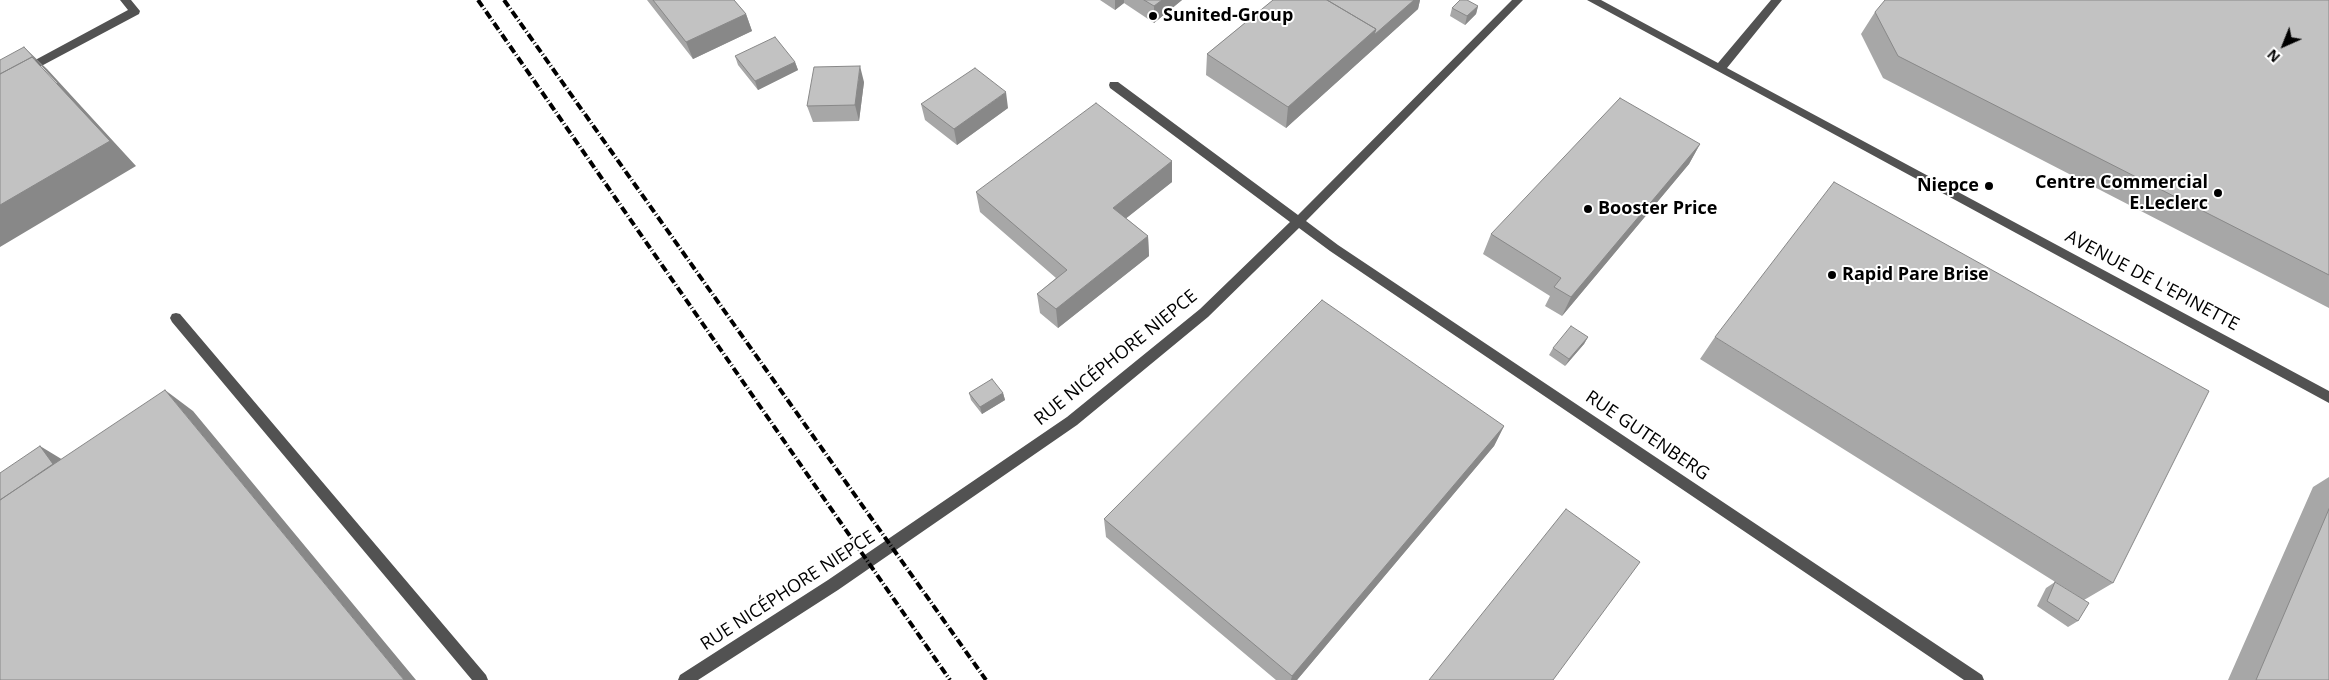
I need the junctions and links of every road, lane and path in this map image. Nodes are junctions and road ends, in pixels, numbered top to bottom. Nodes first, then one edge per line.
1 (125, 0) edge
2 (1518, 0) edge
3 (1592, 0) edge
4 (1777, 0) edge
5 (1720, 68) junction
6 (0, 84) edge
7 (1114, 85) dead end
8 (1298, 223) junction
9 (176, 318) dead end
10 (2329, 397) edge
11 (481, 680) edge
12 (685, 680) edge
13 (1977, 680) edge

1 - 6 street
2 - 8 street, RUE NICÉPHORE NIEPCE
3 - 5 street, AVENUE DE L'EPINETTE
4 - 5 street
5 - 10 street, AVENUE DE L'EPINETTE
7 - 8 street, RUE GUTENBERG
8 - 12 street, RUE NICÉPHORE NIEPCE
8 - 13 street, RUE GUTENBERG
9 - 11 street

